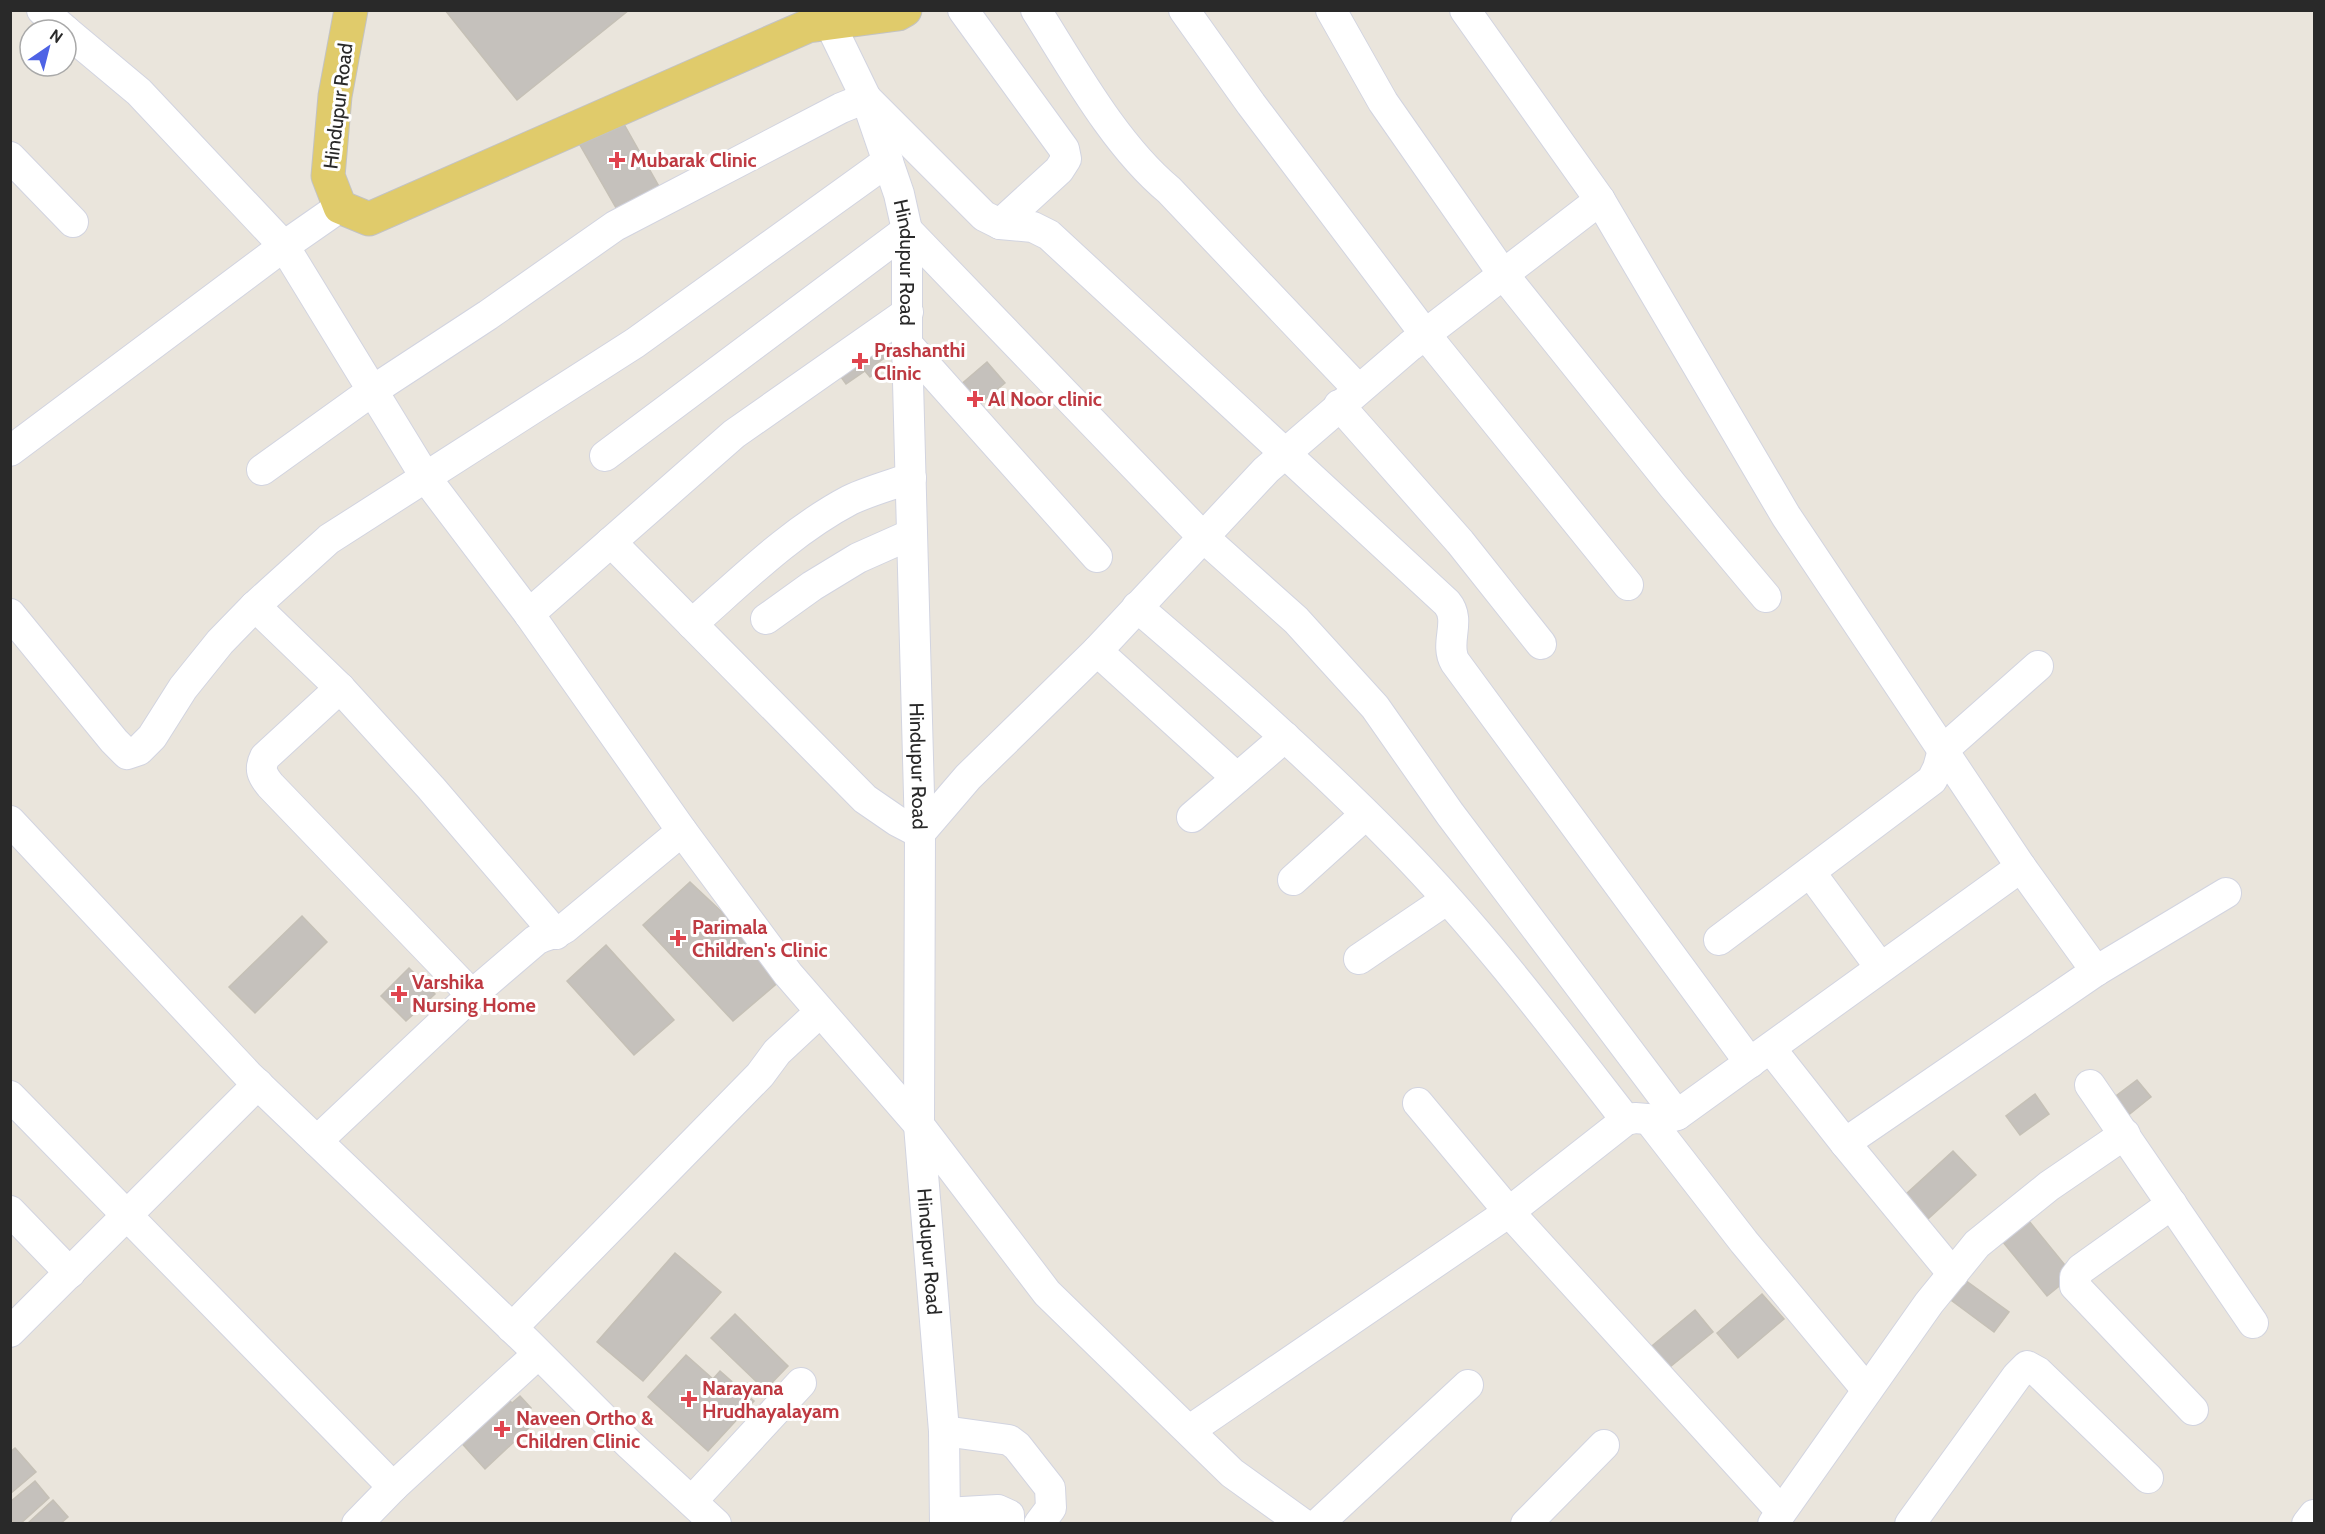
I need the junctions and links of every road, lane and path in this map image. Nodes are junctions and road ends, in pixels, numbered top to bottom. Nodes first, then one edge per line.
1 (351, 10) edge
2 (905, 10) edge
3 (963, 10) edge
4 (1036, 10) edge
5 (1184, 10) edge
6 (1331, 10) edge
7 (1465, 10) edge
8 (853, 17) edge
9 (78, 41) edge
10 (866, 98) junction
11 (888, 161) junction
12 (13, 164) edge
13 (1600, 200) junction
14 (340, 207) junction
15 (73, 222) dead end
16 (999, 224) junction
17 (907, 230) junction
18 (284, 246) junction
19 (1503, 274) junction
20 (908, 312) junction
21 (1425, 334) junction
22 (907, 344) junction
23 (372, 391) junction
24 (1349, 397) junction
25 (10, 451) edge
26 (1284, 454) junction
27 (605, 456) dead end
28 (262, 470) dead end
29 (426, 478) junction
30 (911, 478) junction
31 (912, 534) junction
32 (1202, 536) junction
33 (611, 542) junction
34 (1097, 557) dead end
35 (1628, 585) dead end
36 (1766, 597) dead end
37 (255, 606) junction
38 (1137, 607) junction
39 (10, 614) edge
40 (528, 614) junction
41 (766, 619) dead end
42 (692, 624) junction
43 (1541, 644) dead end
44 (1097, 651) junction
45 (2038, 666) dead end
46 (340, 688) junction
47 (1284, 737) junction
48 (1942, 750) junction
49 (1237, 778) junction
50 (1365, 814) junction
51 (1192, 817) dead end
52 (10, 821) edge
53 (682, 831) junction
54 (920, 833) junction
55 (2021, 867) junction
56 (1810, 872) junction
57 (1293, 879) dead end
58 (2226, 893) dead end
59 (1446, 900) junction
60 (556, 934) junction
61 (1719, 940) dead end
62 (1359, 958) dead end
63 (1880, 968) junction
64 (2096, 971) junction
65 (472, 995) junction
66 (820, 1012) junction
67 (1760, 1056) junction
68 (258, 1084) junction
69 (2090, 1085) dead end
70 (10, 1096) edge
71 (1418, 1103) dead end
72 (1651, 1118) junction
73 (919, 1125) junction
74 (2125, 1134) junction
75 (317, 1141) junction
76 (1845, 1143) junction
77 (2172, 1204) junction
78 (10, 1211) edge
79 (1509, 1212) junction
80 (128, 1215) junction
81 (70, 1273) junction
82 (1953, 1274) junction
83 (2253, 1323) dead end
84 (512, 1328) junction
85 (10, 1332) edge
86 (538, 1354) junction
87 (801, 1383) dead end
88 (1468, 1385) dead end
89 (1867, 1390) junction
90 (2193, 1410) dead end
91 (1190, 1430) junction
92 (944, 1431) junction
93 (1604, 1445) dead end
94 (2148, 1478) dead end
95 (393, 1487) junction
96 (692, 1501) junction
97 (2314, 1515) edge
98 (1777, 1517) edge
99 (945, 1518) edge
100 (357, 1524) edge
101 (716, 1524) edge
102 (1009, 1524) edge
103 (1039, 1524) edge
104 (1303, 1524) edge
105 (1318, 1524) edge
106 (1526, 1524) edge
107 (1910, 1524) edge
108 (2307, 1524) edge

1 - 14 main road, Hindupur Road
2 - 8 main road
3 - 16 street
4 - 24 street
5 - 21 street
6 - 19 street
7 - 13 street
8 - 10 street, Hindupur Road
8 - 14 main road
9 - 18 street
10 - 11 street, Hindupur Road
10 - 16 street
10 - 23 street
11 - 17 street, Hindupur Road
11 - 29 street
12 - 15 street
13 - 19 street
13 - 48 street
14 - 18 street
16 - 26 street
17 - 20 street, Hindupur Road
17 - 27 street
17 - 32 street
18 - 23 street
18 - 25 street
19 - 21 street
19 - 36 street
20 - 22 street, Hindupur Road
20 - 33 street
21 - 24 street
21 - 35 street
22 - 30 street, Hindupur Road
22 - 34 street
23 - 28 street
23 - 29 street
24 - 26 street
24 - 43 street
26 - 32 street
26 - 67 street
29 - 37 street
29 - 40 street
30 - 31 street, Hindupur Road
30 - 42 street
31 - 41 street
31 - 54 street, Hindupur Road
32 - 38 street
32 - 72 street
33 - 40 street
33 - 42 street
37 - 39 street
37 - 46 street
38 - 44 street
38 - 47 street
40 - 53 street
42 - 54 street
44 - 49 street
44 - 54 street
45 - 48 street
46 - 60 street
46 - 65 street
47 - 49 street
47 - 50 street
48 - 55 street
48 - 56 street
49 - 51 street
50 - 57 street
50 - 59 street
52 - 68 street
53 - 60 street
53 - 66 street
54 - 73 street, Hindupur Road
55 - 63 street
55 - 64 street
56 - 61 street
56 - 63 street
58 - 64 street
59 - 62 street
59 - 72 street
60 - 65 street
63 - 67 street
64 - 76 street
65 - 75 street
66 - 73 street
66 - 84 street
67 - 72 street
67 - 76 street
68 - 75 street
68 - 80 street
69 - 74 street
70 - 80 street
71 - 79 street
72 - 79 street
72 - 89 street
73 - 91 street
73 - 92 street, Hindupur Road
74 - 77 street
74 - 82 street
75 - 84 street
76 - 82 street
77 - 83 street
77 - 90 street
78 - 81 street
79 - 91 street
79 - 98 street
80 - 81 street
80 - 95 street
81 - 85 street
82 - 89 street
84 - 86 street
86 - 95 street
86 - 96 street
87 - 96 street
88 - 105 street
89 - 98 street
91 - 104 street
92 - 99 street, Hindupur Road
92 - 103 street
93 - 106 street
94 - 107 street
95 - 100 street
96 - 101 street
97 - 108 street
99 - 102 street

